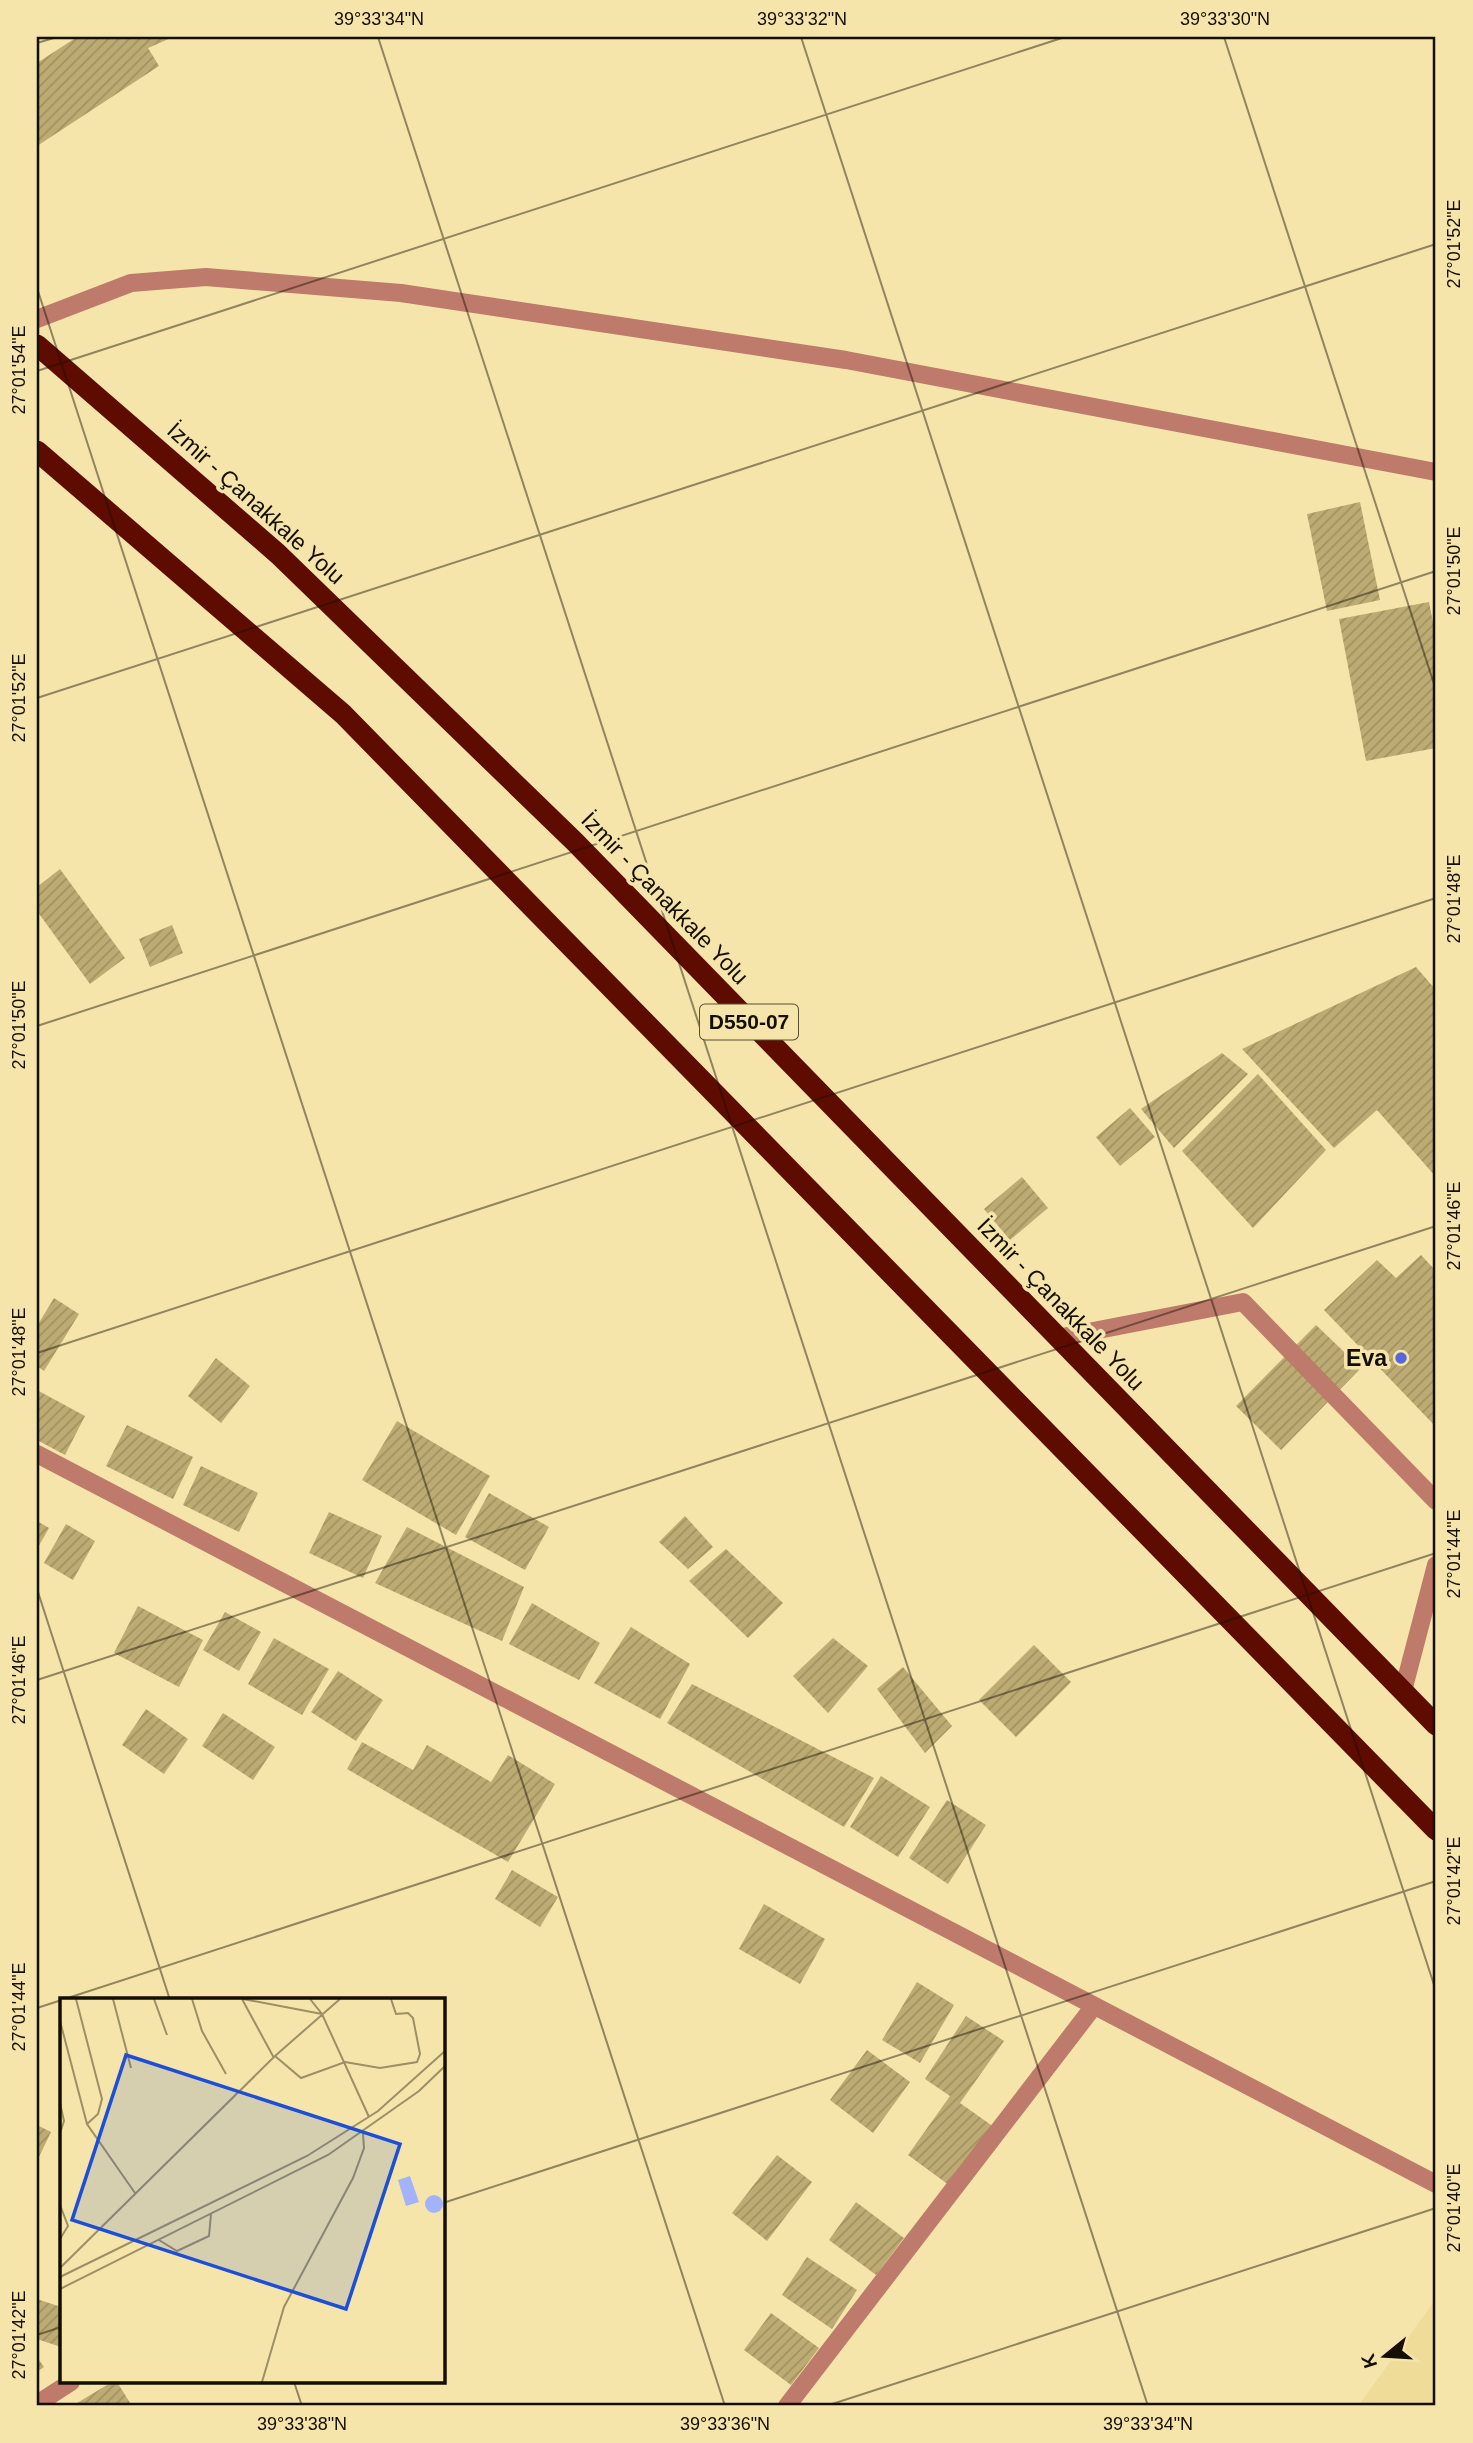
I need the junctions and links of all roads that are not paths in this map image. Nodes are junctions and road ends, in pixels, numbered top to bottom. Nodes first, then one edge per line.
1 (37, 319) edge
2 (37, 345) edge
3 (37, 451) edge
4 (1436, 472) edge
5 (1057, 1339) junction
6 (37, 1454) edge
7 (1436, 1501) edge
8 (1436, 1565) edge
9 (1403, 1691) junction
10 (1436, 1725) edge
11 (1436, 1830) edge
12 (1094, 2006) junction
13 (1436, 2184) edge
14 (68, 2384) edge
15 (37, 2404) edge
16 (787, 2406) edge

1 - 4 street
2 - 5 highway, İzmir - Çanakkale Yolu / D550-07
3 - 11 highway, D550-07
5 - 7 street
5 - 9 highway, İzmir - Çanakkale Yolu / D550-07
6 - 12 street
8 - 9 street
9 - 10 highway, İzmir - Çanakkale Yolu / D550-07
12 - 13 street
12 - 16 street
14 - 15 street

